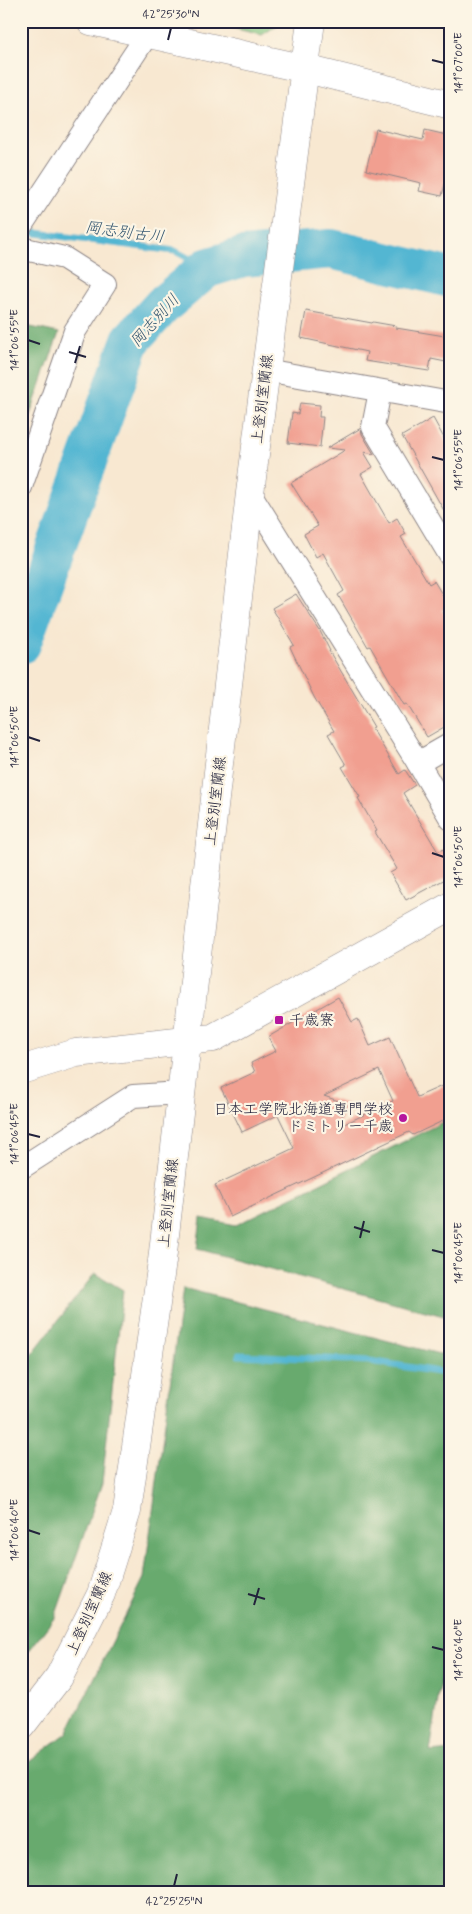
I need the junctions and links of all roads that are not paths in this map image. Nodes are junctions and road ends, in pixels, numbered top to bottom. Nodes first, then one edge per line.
1 (92, 21) edge
2 (311, 21) edge
3 (147, 34) junction
4 (306, 69) junction
5 (451, 105) edge
6 (21, 226) edge
7 (21, 248) edge
8 (265, 370) junction
9 (380, 391) junction
10 (451, 404) edge
11 (21, 487) edge
12 (250, 492) junction
13 (451, 557) edge
14 (451, 744) edge
15 (418, 763) junction
16 (451, 819) edge
17 (451, 906) edge
18 (186, 1042) junction
19 (21, 1070) edge
20 (180, 1093) junction
21 (21, 1168) edge
22 (21, 1726) edge

1 - 3 main road
2 - 4 main road, 上登別室蘭線
3 - 4 main road
3 - 6 street
4 - 5 main road
4 - 8 main road, 上登別室蘭線
7 - 11 street
8 - 9 street
8 - 12 main road, 上登別室蘭線
9 - 10 street
9 - 13 street
12 - 15 street
12 - 18 main road, 上登別室蘭線
14 - 15 street
15 - 16 street
17 - 18 main road
18 - 19 main road
18 - 20 main road, 上登別室蘭線
20 - 21 street
20 - 22 main road, 上登別室蘭線

